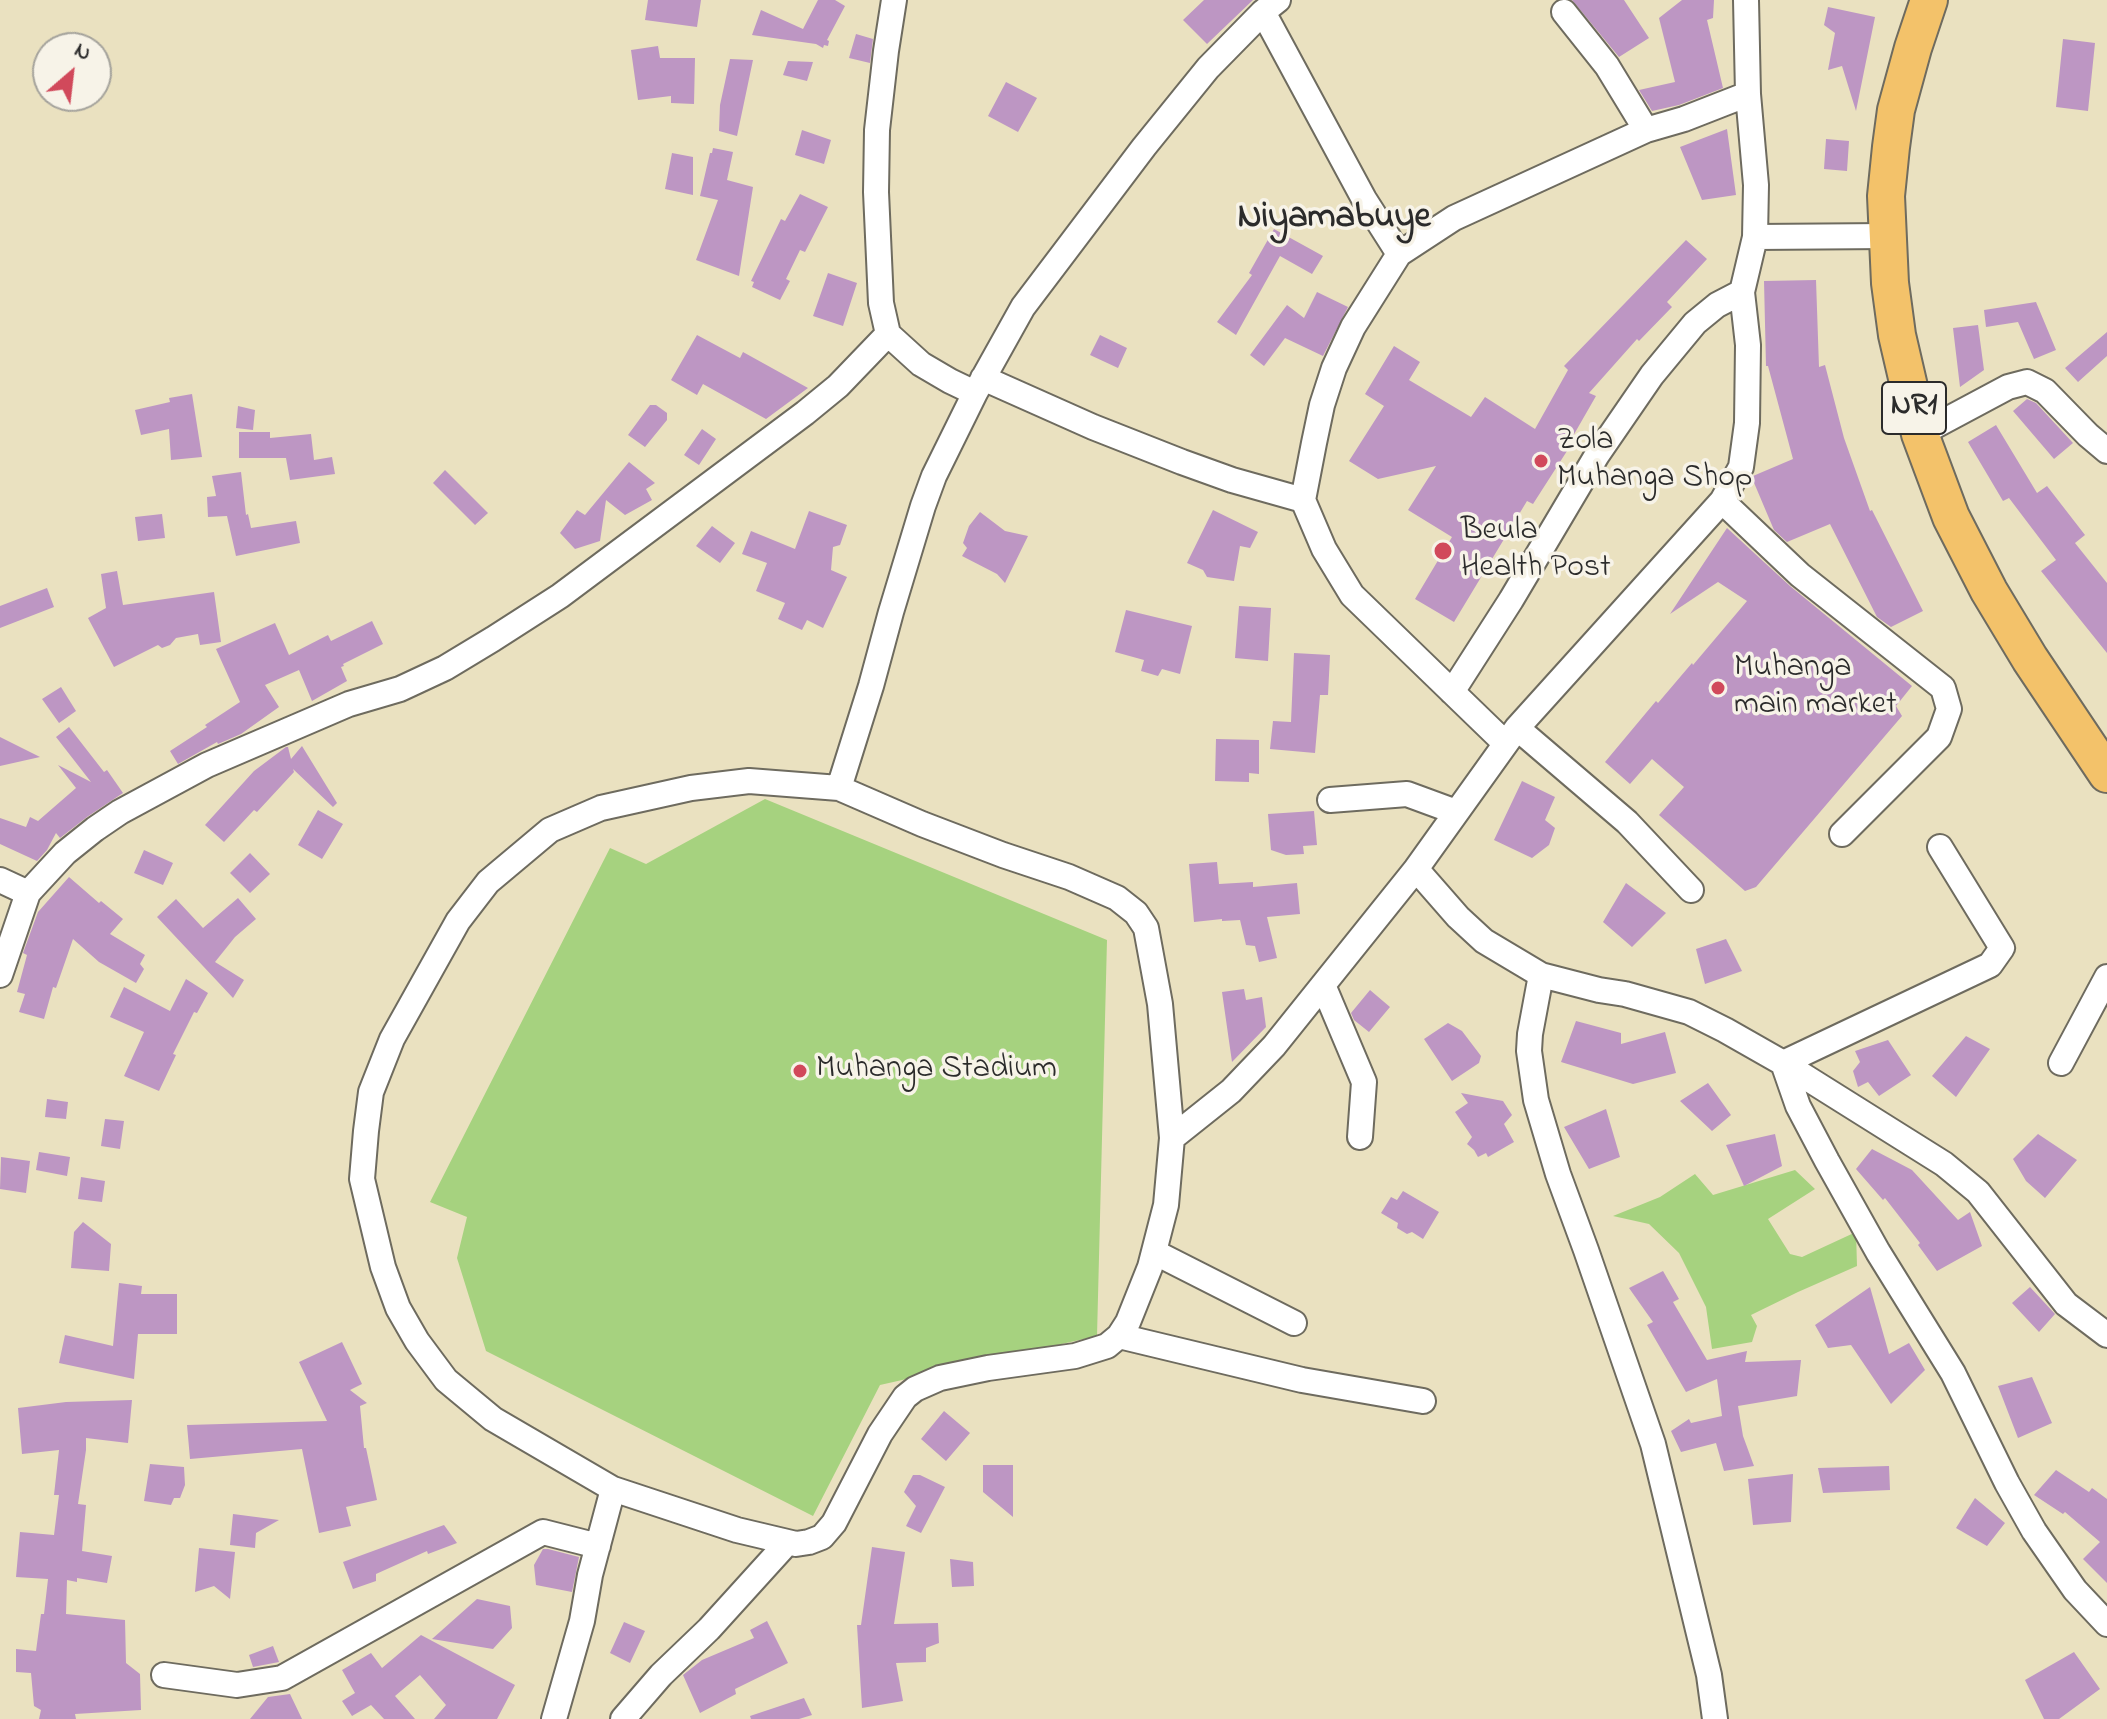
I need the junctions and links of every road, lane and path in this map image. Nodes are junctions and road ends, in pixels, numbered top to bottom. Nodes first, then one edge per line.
1 (894, 0) edge
2 (1746, 0) edge
3 (1929, 0) edge
4 (1270, 6) edge
5 (1564, 12) dead end
6 (1748, 94) junction
7 (1646, 130) junction
8 (1888, 236) junction
9 (1755, 237) junction
10 (1399, 254) junction
11 (1742, 292) junction
12 (888, 334) junction
13 (979, 386) junction
14 (1920, 434) junction
15 (2107, 451) edge
16 (1303, 500) junction
17 (1722, 501) junction
18 (1452, 692) junction
19 (1511, 735) junction
20 (2107, 774) edge
21 (839, 788) junction
22 (1330, 800) dead end
23 (1456, 812) junction
24 (1842, 834) dead end
25 (1940, 847) dead end
26 (1416, 869) junction
27 (0, 880) edge
28 (1691, 890) dead end
29 (28, 893) junction
30 (0, 975) edge
31 (1541, 975) junction
32 (2107, 977) edge
33 (1323, 985) junction
34 (1783, 1063) junction
35 (2061, 1063) dead end
36 (1360, 1137) dead end
37 (1172, 1138) junction
38 (1154, 1252) junction
39 (1294, 1323) dead end
40 (2107, 1335) edge
41 (1119, 1336) junction
42 (1423, 1401) dead end
43 (613, 1489) junction
44 (787, 1543) junction
45 (598, 1546) junction
46 (2107, 1624) edge
47 (164, 1675) dead end
48 (554, 1719) edge
49 (623, 1719) edge
50 (1715, 1719) edge

1 - 12 street
2 - 6 street
3 - 8 highway, NR1
4 - 10 street
4 - 13 street
5 - 7 street
6 - 7 street
6 - 9 street
7 - 10 street
8 - 9 street
8 - 14 highway, NR1
9 - 11 street
10 - 16 street
11 - 17 street
11 - 18 street
12 - 13 street
12 - 29 street
13 - 16 street
13 - 21 street
14 - 15 street
14 - 20 highway, NR1
16 - 18 street
17 - 19 street
17 - 24 street
18 - 19 street
19 - 23 street
19 - 28 street
21 - 37 street
21 - 43 street
22 - 23 street
23 - 26 street
25 - 34 street
26 - 31 street
26 - 33 street
27 - 29 street
29 - 30 street
31 - 34 street
31 - 50 street
32 - 35 street
33 - 36 street
33 - 37 street
34 - 40 street
34 - 46 street
37 - 38 street
38 - 39 street
38 - 41 street
41 - 42 street
41 - 44 street
43 - 44 street
43 - 45 street
44 - 49 street
45 - 47 street
45 - 48 street

